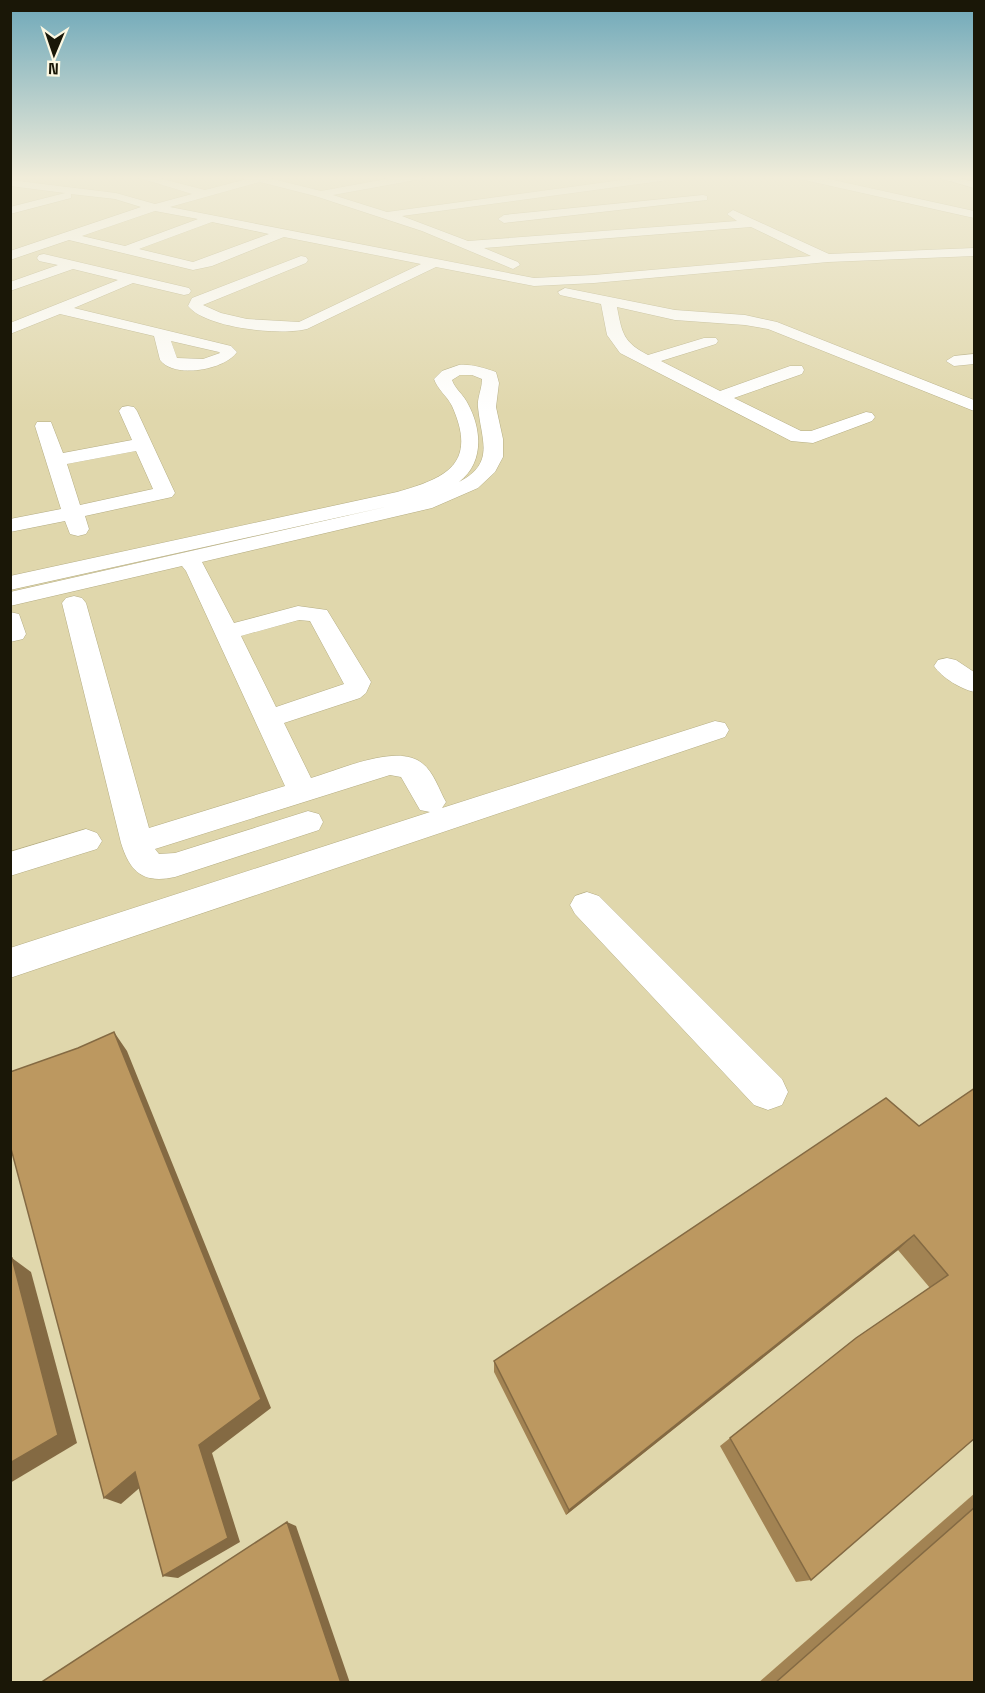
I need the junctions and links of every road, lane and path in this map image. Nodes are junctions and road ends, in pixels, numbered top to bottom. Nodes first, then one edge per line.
1 (145, 255) edge
2 (223, 255) edge
3 (400, 255) edge
4 (488, 255) edge
5 (821, 255) edge
6 (895, 255) edge
7 (943, 255) edge
8 (44, 258) dead end
9 (828, 258) junction
10 (301, 260) dead end
11 (433, 263) junction
12 (71, 265) junction
13 (966, 268) dead end
14 (132, 279) junction
15 (594, 279) junction
16 (543, 282) junction
17 (10, 287) edge
18 (184, 291) dead end
19 (608, 300) junction
20 (59, 309) junction
21 (10, 329) edge
22 (161, 335) dead end
23 (710, 341) dead end
24 (975, 359) edge
25 (644, 361) junction
26 (954, 361) dead end
27 (796, 370) dead end
28 (718, 397) junction
29 (975, 406) edge
30 (128, 411) dead end
31 (866, 417) dead end
32 (44, 426) dead end
33 (142, 444) junction
34 (54, 461) junction
35 (75, 521) junction
36 (10, 526) edge
37 (188, 558) junction
38 (108, 569) junction
39 (10, 583) edge
40 (77, 585) junction
41 (10, 599) edge
42 (10, 619) edge
43 (225, 633) junction
44 (10, 635) edge
45 (946, 666) dead end
46 (975, 684) edge
47 (267, 719) junction
48 (715, 730) dead end
49 (303, 792) junction
50 (431, 802) dead end
51 (308, 822) dead end
52 (86, 841) dead end
53 (137, 843) junction
54 (10, 864) edge
55 (587, 905) dead end
56 (10, 963) edge
57 (768, 1092) dead end

1 - 2 street
3 - 11 street
4 - 15 street
5 - 9 street
6 - 9 street
7 - 13 street
8 - 12 street
9 - 15 street
10 - 11 street
11 - 16 street
12 - 14 street
12 - 17 street
14 - 18 street
14 - 20 street
15 - 16 street
16 - 19 street
19 - 25 street
19 - 29 street
20 - 21 street
20 - 22 street
23 - 25 street
24 - 26 street
25 - 28 street
27 - 28 street
28 - 31 street
30 - 33 street
32 - 34 street
33 - 34 street
33 - 35 street
34 - 35 street
35 - 36 street
35 - 38 street
35 - 40 street
37 - 38 street
37 - 38 street
37 - 43 street
38 - 40 street
39 - 40 street
40 - 41 street
40 - 53 street
42 - 44 street
43 - 47 street
43 - 47 street
45 - 46 street
47 - 49 street
48 - 56 street
49 - 50 street
49 - 53 street
51 - 53 street
52 - 54 street
55 - 57 street

